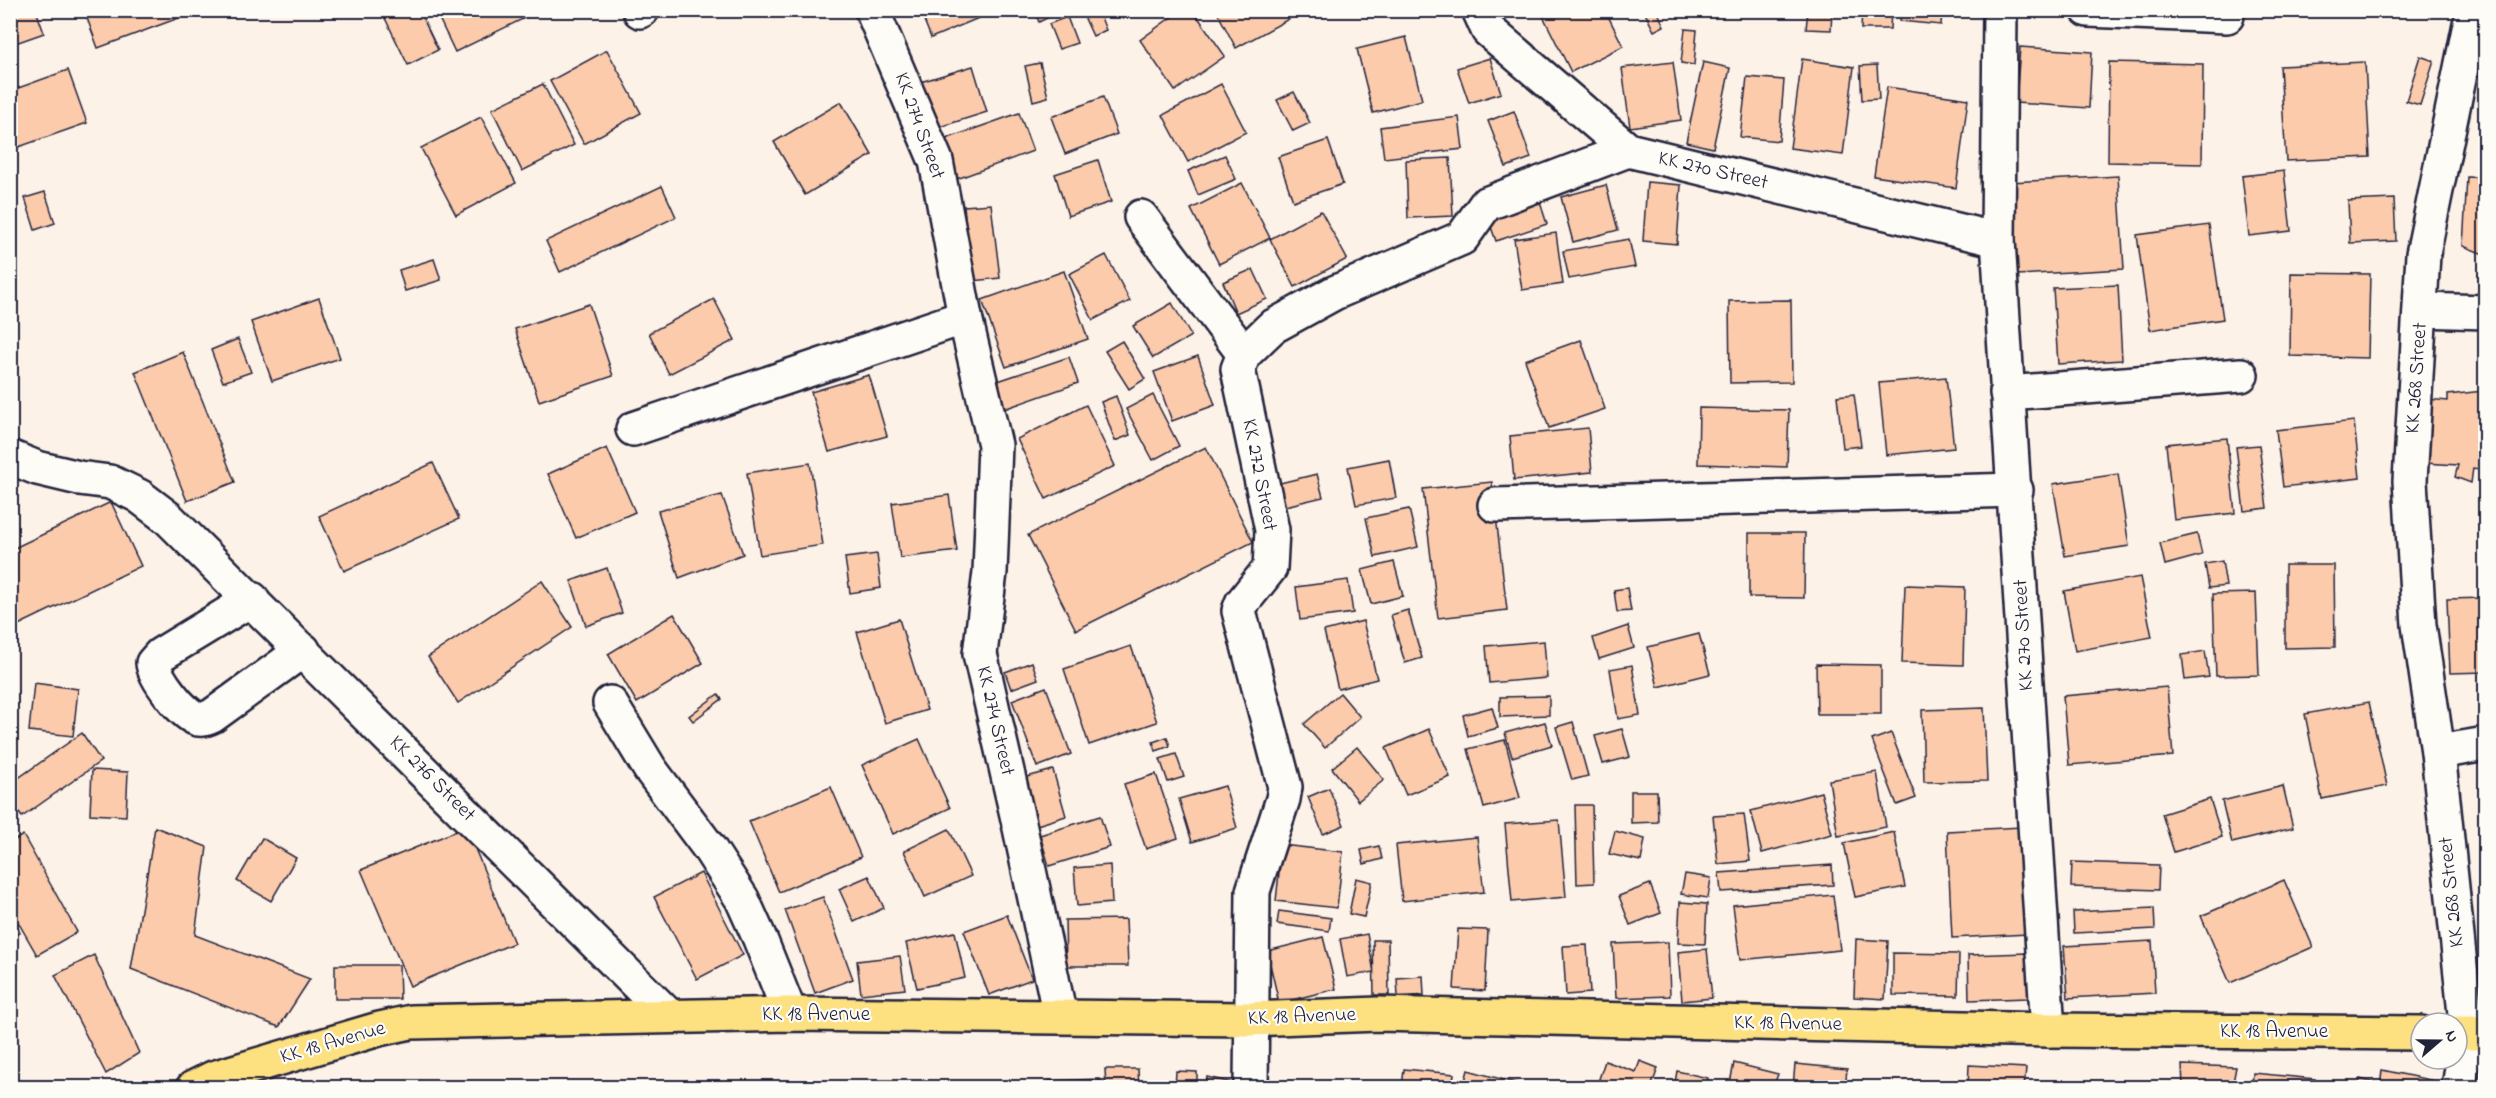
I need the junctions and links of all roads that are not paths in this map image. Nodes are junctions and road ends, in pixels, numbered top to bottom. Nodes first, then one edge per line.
1 (872, 10) edge
2 (1479, 10) edge
3 (2000, 10) edge
4 (2088, 10) edge
5 (2480, 10) edge
6 (2227, 16) dead end
7 (1628, 150) junction
8 (1141, 217) dead end
9 (1998, 240) junction
10 (2421, 310) junction
11 (2486, 312) edge
12 (965, 317) junction
13 (1244, 354) junction
14 (2241, 375) dead end
15 (2007, 393) junction
16 (633, 429) dead end
17 (10, 457) edge
18 (2016, 490) junction
19 (1495, 505) dead end
20 (252, 599) junction
21 (303, 650) junction
22 (610, 703) dead end
23 (2486, 744) edge
24 (2438, 752) junction
25 (790, 1014) junction
26 (669, 1016) junction
27 (1060, 1016) junction
28 (1250, 1019) junction
29 (2048, 1030) junction
30 (2409, 1033) edge
31 (2470, 1033) edge
32 (194, 1088) edge
33 (1251, 1088) edge
34 (2459, 1088) edge

1 - 12 street, KK 274 Street
2 - 7 street, KK 270 Street
3 - 9 street, KK 270 Street
4 - 6 street
5 - 10 street, KK 268 Street
7 - 9 street, KK 270 Street
7 - 13 street
8 - 13 street
9 - 15 street, KK 270 Street
10 - 11 street
10 - 24 street, KK 268 Street
12 - 16 street
12 - 27 street, KK 274 Street
13 - 28 street, KK 272 Street
14 - 15 street
15 - 18 street, KK 270 Street
17 - 20 street, KK 276 Street
18 - 19 street
18 - 29 street, KK 270 Street
20 - 21 street, KK 276 Street
20 - 21 street
21 - 26 street, KK 276 Street
22 - 25 street
23 - 24 street
24 - 31 street, KK 268 Street
25 - 26 main road, KK 18 Avenue
25 - 27 main road, KK 18 Avenue
26 - 32 main road, KK 18 Avenue
27 - 28 main road, KK 18 Avenue
28 - 29 main road, KK 18 Avenue
28 - 33 street
29 - 30 main road, KK 18 Avenue
31 - 34 street, KK 268 Street

